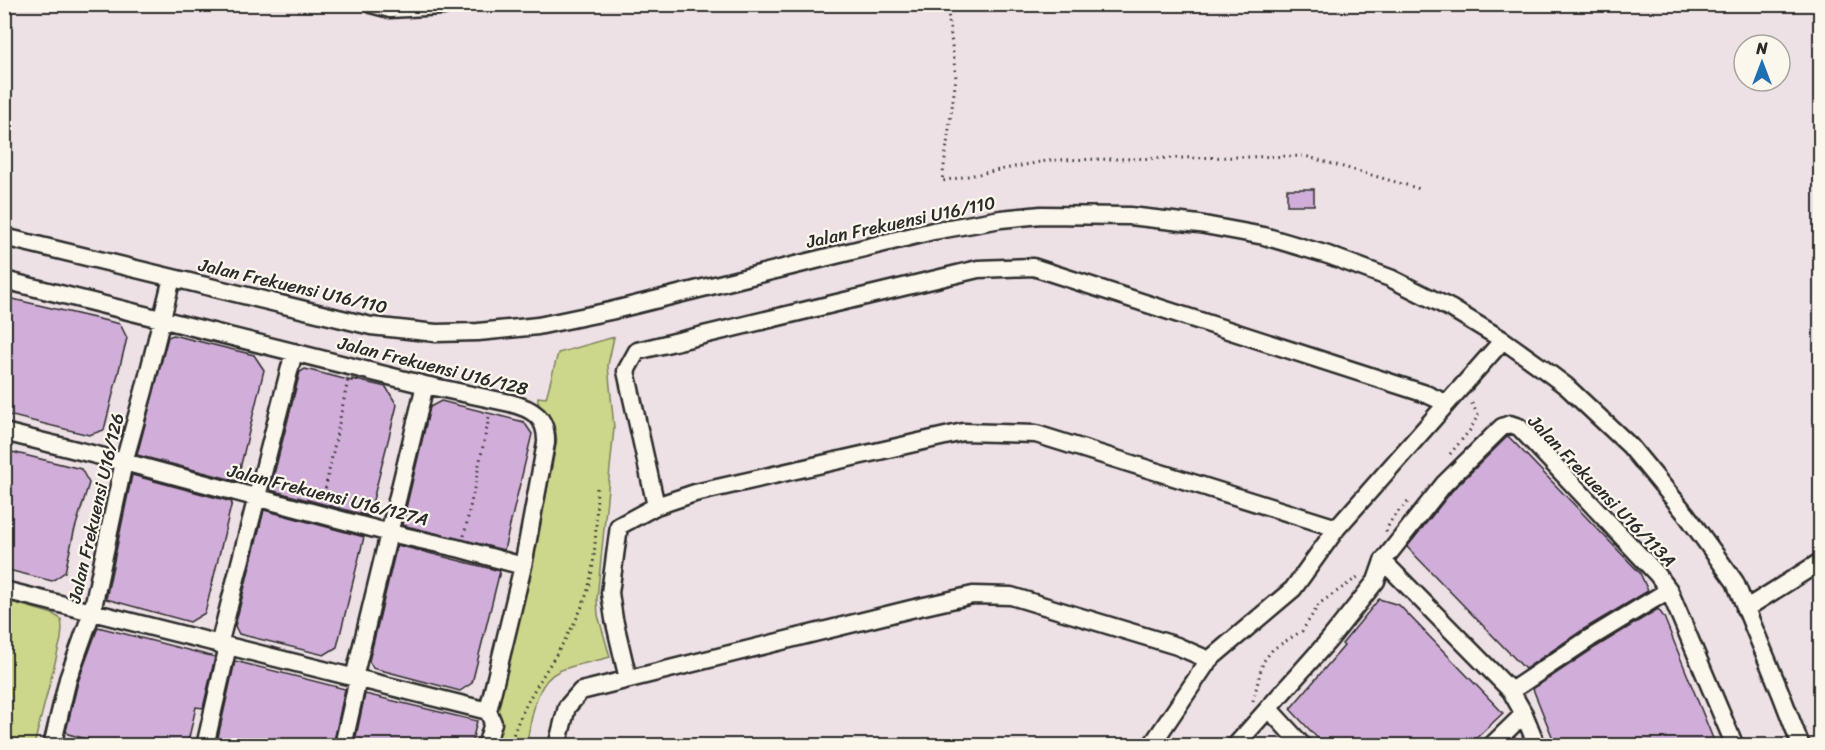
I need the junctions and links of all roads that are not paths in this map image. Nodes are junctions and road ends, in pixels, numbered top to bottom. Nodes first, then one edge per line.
1 (371, 4) edge
2 (447, 4) edge
3 (4, 237) edge
4 (172, 278) junction
5 (4, 280) edge
6 (162, 319) junction
7 (1503, 340) junction
8 (294, 351) junction
9 (425, 385) junction
10 (1446, 403) junction
11 (4, 432) edge
12 (124, 462) junction
13 (256, 497) junction
14 (656, 506) junction
15 (1336, 528) junction
16 (390, 533) junction
17 (1383, 561) junction
18 (1821, 562) edge
19 (523, 566) junction
20 (4, 590) edge
21 (1669, 590) junction
22 (1745, 609) junction
23 (92, 612) junction
24 (223, 645) junction
25 (1209, 660) junction
26 (356, 679) junction
27 (628, 679) junction
28 (1511, 691) junction
29 (1269, 709) junction
30 (488, 711) junction
31 (1524, 714) junction
32 (55, 745) edge
33 (205, 746) edge
34 (343, 746) edge
35 (486, 746) edge
36 (557, 746) edge
37 (1151, 746) edge
38 (1235, 746) edge
39 (1303, 746) edge
40 (1491, 746) edge
41 (1537, 746) edge
42 (1735, 746) edge
43 (1801, 746) edge

1 - 2 street
3 - 4 street, Jalan Frekuensi U16/110
4 - 6 street, Jalan Frekuensi U16/126
4 - 7 street, Jalan Frekuensi U16/110
5 - 6 street, Jalan Frekuensi U16/128
6 - 8 street, Jalan Frekuensi U16/128
6 - 12 street, Jalan Frekuensi U16/126
7 - 10 street
7 - 22 street, Jalan Frekuensi U16/110
8 - 9 street, Jalan Frekuensi U16/128
8 - 13 street
9 - 16 street
9 - 19 street, Jalan Frekuensi U16/128
10 - 14 street
10 - 15 street
11 - 12 street, Jalan Frekuensi U16/127A
12 - 13 street, Jalan Frekuensi U16/127A
12 - 23 street, Jalan Frekuensi U16/126
13 - 16 street, Jalan Frekuensi U16/127A
13 - 24 street
14 - 15 street
14 - 27 street
15 - 25 street
16 - 19 street, Jalan Frekuensi U16/127A
16 - 26 street
17 - 21 street, Jalan Frekuensi U16/113A
17 - 28 street
17 - 29 street, Jalan Frekuensi U16/113A
18 - 22 street
19 - 30 street, Jalan Frekuensi U16/128
20 - 23 street
21 - 28 street
21 - 42 street, Jalan Frekuensi U16/113A
22 - 43 street, Jalan Frekuensi U16/110
23 - 24 street
23 - 32 street, Jalan Frekuensi U16/126
24 - 26 street
24 - 33 street
25 - 27 street
25 - 37 street
26 - 30 street
26 - 34 street
27 - 36 street
28 - 31 street
29 - 38 street, Jalan Frekuensi U16/113A
29 - 39 street
30 - 35 street, Jalan Frekuensi U16/128
31 - 40 street
31 - 41 street

